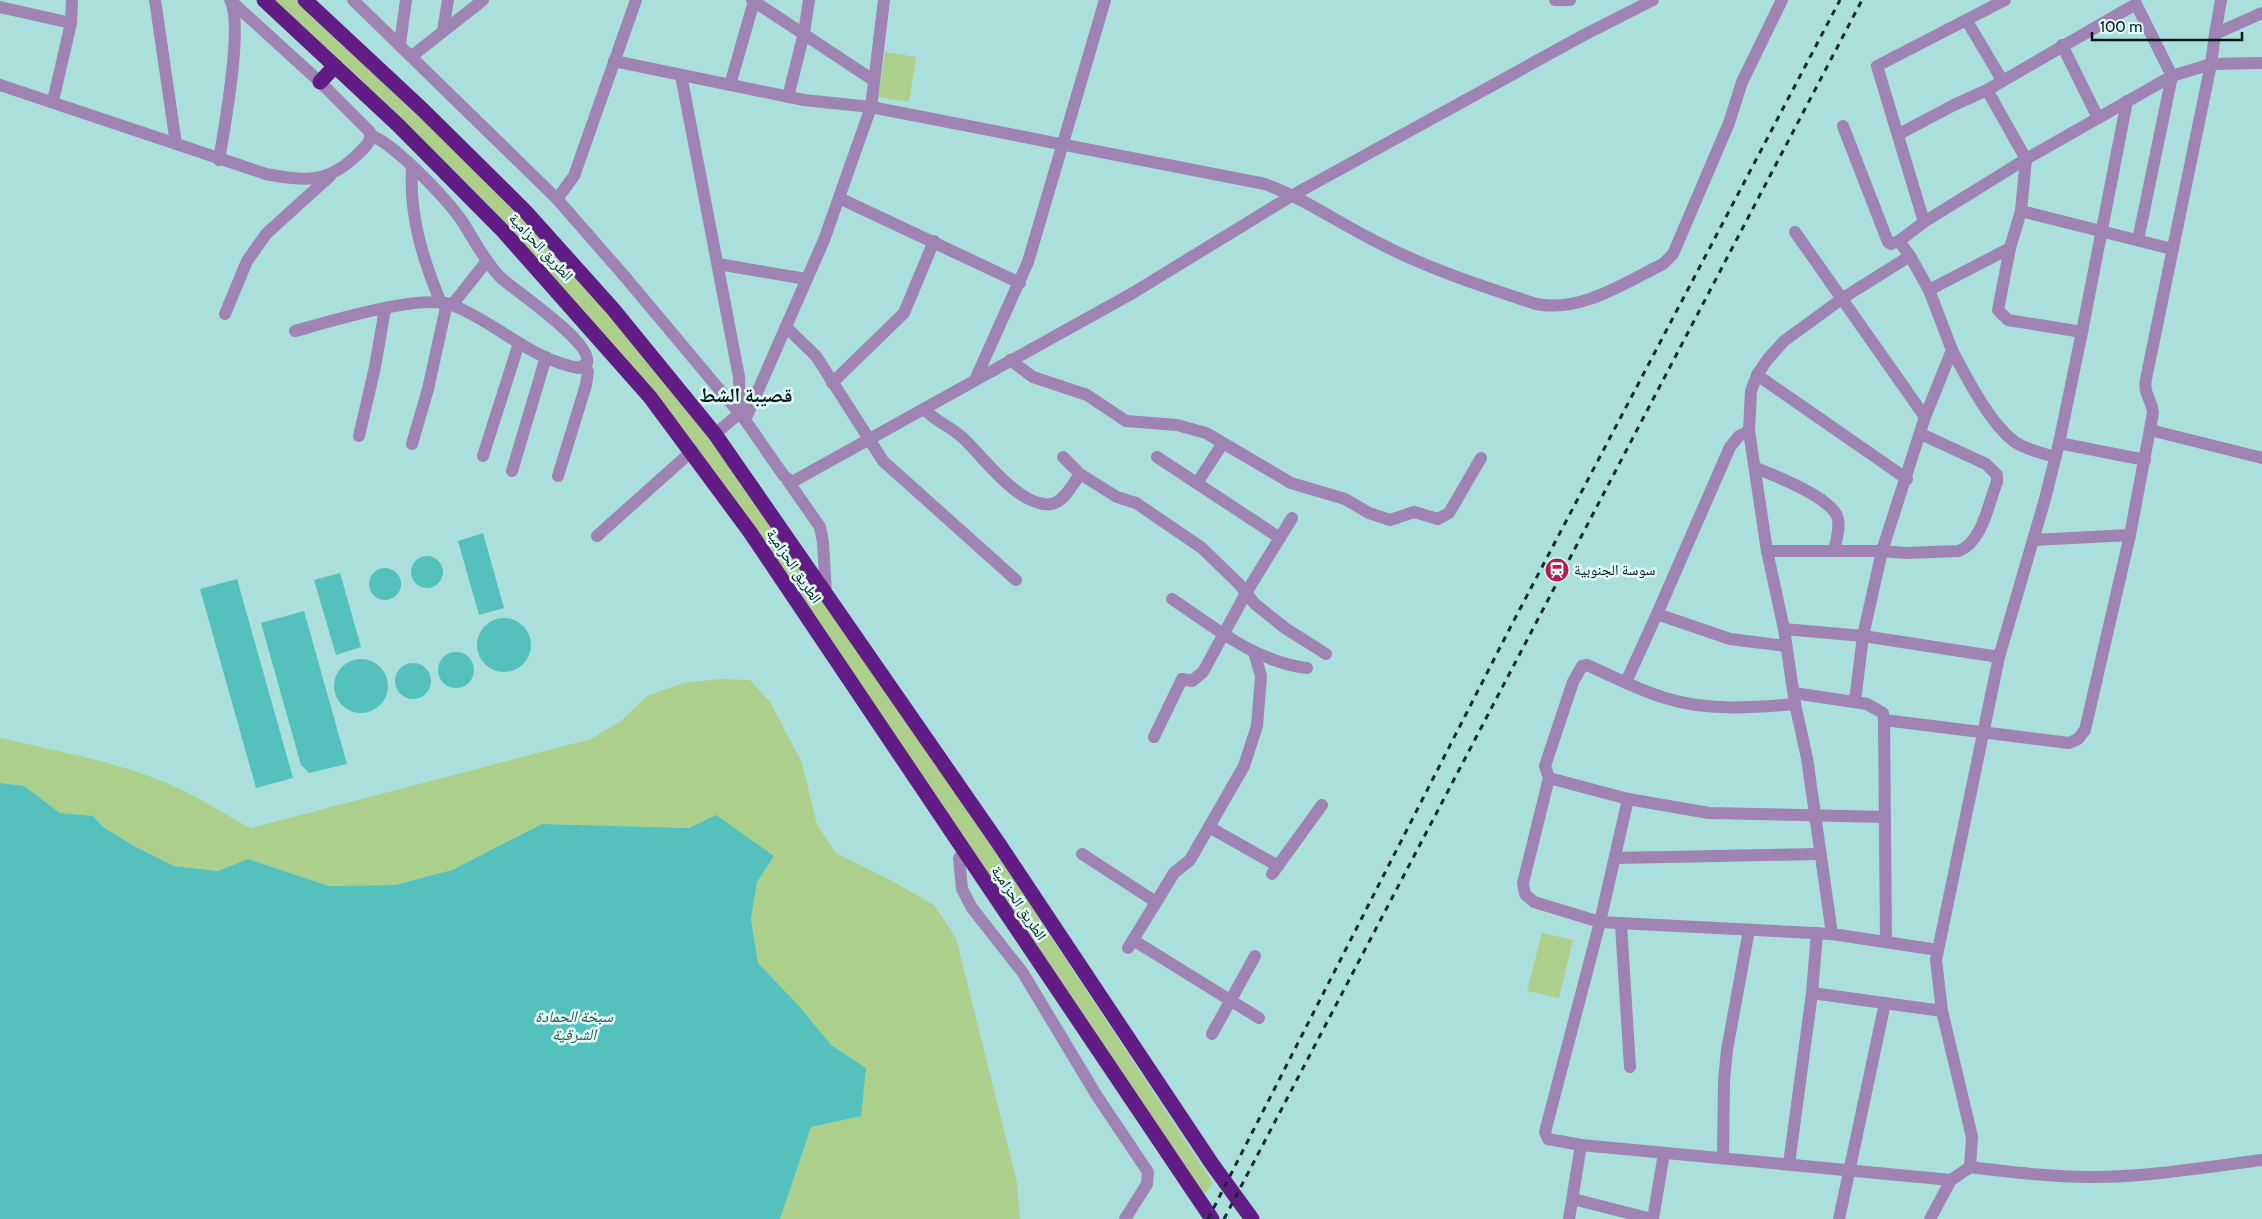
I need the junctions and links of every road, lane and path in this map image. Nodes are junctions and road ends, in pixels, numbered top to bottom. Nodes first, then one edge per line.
1 (72, 0) edge
2 (155, 0) edge
3 (230, 0) edge
4 (264, 0) edge
5 (305, 0) edge
6 (353, 0) edge
7 (406, 0) edge
8 (448, 0) edge
9 (483, 0) edge
10 (636, 0) edge
11 (809, 0) edge
12 (884, 0) edge
13 (1105, 0) edge
14 (1555, 0) edge
15 (1570, 0) edge
16 (1653, 0) edge
17 (2005, 0) edge
18 (2221, 0) edge
19 (753, 1) edge
20 (1779, 2) edge
21 (2137, 2) edge
22 (0, 7) edge
23 (2262, 13) edge
24 (1967, 21) junction
25 (70, 23) junction
26 (443, 31) junction
27 (804, 33) junction
28 (2215, 34) junction
29 (400, 44) junction
30 (2062, 45) junction
31 (412, 56) junction
32 (614, 61) junction
33 (2262, 63) edge
34 (2211, 64) junction
35 (335, 66) junction
36 (681, 75) junction
37 (2172, 76) junction
38 (873, 80) junction
39 (2002, 80) junction
40 (320, 82) junction
41 (0, 85) edge
42 (730, 85) junction
43 (1987, 90) junction
44 (788, 97) junction
45 (53, 101) junction
46 (2128, 101) junction
47 (870, 107) junction
48 (2098, 118) junction
49 (1843, 126) dead end
50 (1899, 134) junction
51 (370, 135) junction
52 (176, 144) junction
53 (1062, 146) junction
54 (2026, 159) junction
55 (219, 160) junction
56 (412, 168) junction
57 (330, 175) junction
58 (1293, 195) junction
59 (839, 198) junction
60 (557, 199) junction
61 (2021, 212) junction
62 (1924, 222) junction
63 (2103, 230) junction
64 (1795, 232) dead end
65 (2138, 240) junction
66 (934, 241) junction
67 (1899, 241) junction
68 (2010, 248) junction
69 (2172, 248) junction
70 (1910, 256) junction
71 (487, 261) junction
72 (718, 264) junction
73 (806, 279) junction
74 (1020, 283) junction
75 (1930, 290) junction
76 (1843, 298) junction
77 (447, 304) junction
78 (385, 309) junction
79 (225, 314) dead end
80 (787, 328) junction
81 (295, 331) dead end
82 (2082, 332) junction
83 (519, 343) junction
84 (1952, 350) junction
85 (546, 357) junction
86 (1010, 360) junction
87 (584, 366) junction
88 (1757, 375) junction
89 (975, 380) junction
90 (832, 383) junction
91 (924, 409) junction
92 (743, 417) junction
93 (1925, 417) junction
94 (2150, 430) junction
95 (1749, 431) junction
96 (715, 434) junction
97 (1921, 434) junction
98 (359, 436) dead end
99 (869, 440) junction
100 (1223, 443) junction
101 (2059, 443) junction
102 (412, 444) dead end
103 (692, 452) junction
104 (483, 456) dead end
105 (1063, 457) dead end
106 (1157, 457) dead end
107 (2055, 457) junction
108 (1481, 458) dead end
109 (2262, 458) edge
110 (2145, 460) junction
111 (1756, 468) junction
112 (512, 471) dead end
113 (1080, 474) junction
114 (558, 476) dead end
115 (1907, 479) junction
116 (788, 481) junction
117 (1197, 483) junction
118 (1292, 518) dead end
119 (2130, 535) junction
120 (597, 536) dead end
121 (1280, 538) junction
122 (2033, 540) junction
123 (1768, 551) junction
124 (1834, 551) junction
125 (1882, 551) junction
126 (1016, 580) dead end
127 (1246, 593) junction
128 (826, 594) junction
129 (1172, 599) dead end
130 (1657, 614) junction
131 (1784, 629) junction
132 (1224, 634) junction
133 (1864, 636) junction
134 (1786, 646) junction
135 (1254, 652) junction
136 (1326, 654) dead end
137 (1999, 657) junction
138 (1307, 668) dead end
139 (1626, 682) junction
140 (1794, 699) junction
141 (1855, 701) junction
142 (1884, 720) junction
143 (1984, 732) junction
144 (1154, 737) dead end
145 (1549, 778) junction
146 (1628, 799) junction
147 (1322, 805) dead end
148 (1815, 814) junction
149 (1886, 816) junction
150 (1210, 826) junction
151 (964, 853) junction
152 (1082, 854) dead end
153 (1820, 854) junction
154 (1615, 858) junction
155 (1156, 902) junction
156 (1600, 922) junction
157 (1621, 924) junction
158 (1749, 930) junction
159 (1816, 933) junction
160 (1832, 934) junction
161 (1886, 941) junction
162 (1938, 950) junction
163 (1255, 956) dead end
164 (1812, 993) junction
165 (1230, 1000) junction
166 (1884, 1003) junction
167 (1942, 1010) junction
168 (1259, 1018) dead end
169 (1212, 1034) dead end
170 (1630, 1067) dead end
171 (1582, 1145) junction
172 (1664, 1152) junction
173 (1723, 1158) junction
174 (2262, 1160) edge
175 (1789, 1164) junction
176 (1970, 1167) junction
177 (1850, 1170) junction
178 (1950, 1180) junction
179 (1573, 1199) junction
180 (1646, 1218) edge
181 (1125, 1219) edge
182 (1212, 1219) edge
183 (1252, 1219) edge
184 (1569, 1219) edge
185 (1839, 1219) edge
186 (1930, 1219) edge

1 - 25 street
2 - 52 street
3 - 40 street
3 - 55 street
4 - 35 highway, الطريق الحزامية
5 - 96 highway, الطريق الحزامية
6 - 29 street
7 - 29 street
8 - 26 street
9 - 26 street
10 - 32 street
11 - 27 street
12 - 38 street
13 - 53 street
14 - 15 street
16 - 58 street
17 - 24 street
18 - 28 street
19 - 27 street
19 - 42 street
20 - 58 street
21 - 30 street
21 - 37 street
22 - 25 street
23 - 28 street
24 - 39 street
24 - 50 street
25 - 45 street
26 - 31 street
27 - 38 street
27 - 44 street
28 - 34 street
29 - 31 street
30 - 39 street
30 - 48 street
31 - 60 street
32 - 36 street
32 - 60 street
33 - 34 street
34 - 37 street
34 - 69 street
35 - 40 highway
35 - 103 highway, الطريق الحزامية
36 - 42 street
36 - 72 street
37 - 46 street
37 - 65 street
38 - 47 street
39 - 43 street
40 - 51 street
41 - 45 street
42 - 44 street
43 - 50 street
43 - 54 street
44 - 47 street
45 - 52 street
46 - 48 street
46 - 63 street
47 - 53 street
47 - 59 street
48 - 54 street
49 - 67 street
50 - 62 street
51 - 56 street
51 - 57 street
52 - 55 street
53 - 58 street
53 - 74 street
54 - 61 street
54 - 62 street
55 - 57 street
56 - 71 street
56 - 77 street
57 - 79 street
58 - 86 street
59 - 66 street
59 - 73 street
60 - 92 street
61 - 63 street
61 - 68 street
62 - 67 street
63 - 65 street
63 - 82 street
64 - 76 street
65 - 69 street
66 - 74 street
66 - 90 street
67 - 70 street
68 - 75 street
68 - 82 street
69 - 94 street
70 - 75 street
70 - 76 street
71 - 77 street
71 - 87 street
72 - 73 street
72 - 92 street
73 - 80 street
74 - 89 street
75 - 84 street
76 - 88 street
76 - 93 street
77 - 78 street
77 - 83 street
77 - 102 street
78 - 81 street
78 - 98 street
80 - 90 street
80 - 92 street
82 - 101 street
83 - 85 street
83 - 104 street
84 - 93 street
84 - 107 street
85 - 87 street
85 - 112 street
86 - 89 street
86 - 100 street
87 - 114 street
88 - 95 street
88 - 115 street
89 - 91 street
90 - 99 street
91 - 99 street
91 - 113 street
92 - 96 street
92 - 116 street
93 - 97 street
94 - 109 street
94 - 110 street
95 - 111 street
95 - 130 street
96 - 128 highway, الطريق الحزامية
97 - 115 street
97 - 125 street
99 - 116 street
99 - 126 street
100 - 108 street
100 - 117 street
101 - 107 street
101 - 110 street
103 - 120 street
103 - 151 highway, الطريق الحزامية
105 - 113 street
106 - 117 street
107 - 122 street
110 - 119 street
111 - 123 street
111 - 124 street
113 - 127 street
115 - 125 street
116 - 128 street
117 - 121 street
118 - 121 street
119 - 122 street
119 - 143 street
121 - 127 street
122 - 137 street
123 - 124 street
123 - 131 street
124 - 125 street
125 - 133 street
127 - 132 street
127 - 136 street
128 - 183 highway, الطريق الحزامية
129 - 132 street
130 - 134 street
130 - 139 street
131 - 133 street
131 - 134 street
132 - 135 street
132 - 144 street
133 - 137 street
133 - 141 street
134 - 140 street
135 - 138 street
135 - 150 street
137 - 143 street
139 - 140 street
139 - 145 street
140 - 141 street
140 - 148 street
141 - 142 street
142 - 143 street
142 - 149 street
143 - 162 street
145 - 146 street
145 - 156 street
146 - 148 street
146 - 154 street
147 - 150 street
148 - 149 street
148 - 153 street
149 - 161 street
150 - 155 street
151 - 181 street
151 - 182 highway, الطريق الحزامية
152 - 155 street
153 - 154 street
153 - 160 street
154 - 156 street
155 - 165 street
156 - 157 street
156 - 171 street
157 - 158 street
157 - 170 street
158 - 159 street
158 - 173 street
159 - 160 street
159 - 164 street
160 - 161 street
161 - 162 street
162 - 167 street
163 - 165 street
164 - 166 street
164 - 175 street
165 - 168 street
165 - 169 street
166 - 167 street
166 - 177 street
167 - 176 street
171 - 172 street
171 - 179 street
172 - 173 street
172 - 180 street
173 - 175 street
174 - 176 street
175 - 177 street
176 - 178 street
177 - 178 street
177 - 185 street
178 - 186 street
179 - 180 street
179 - 184 street

